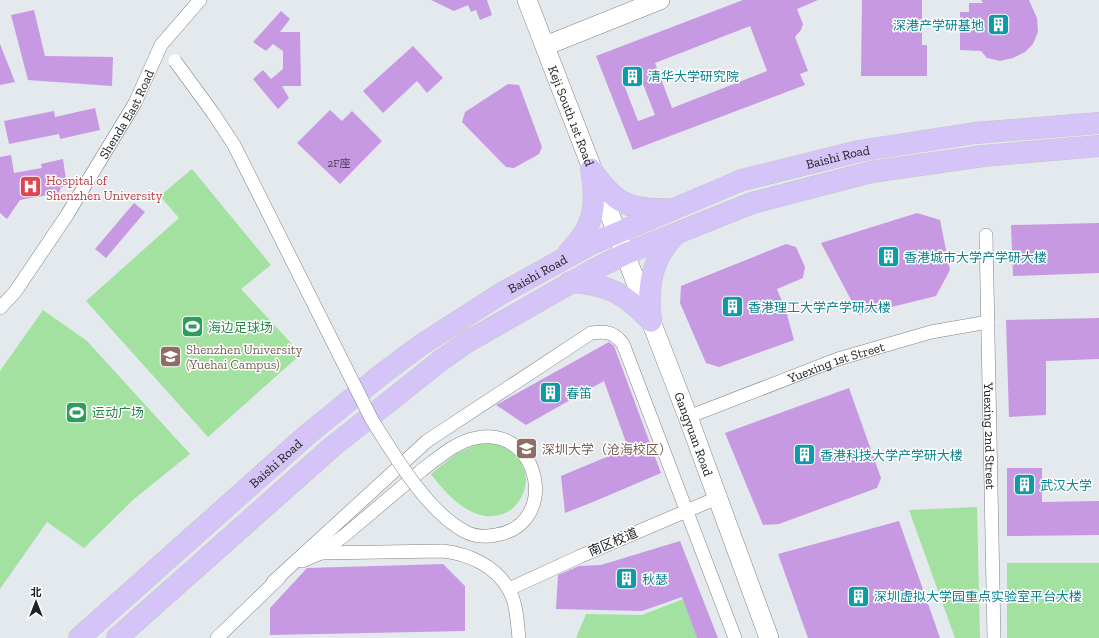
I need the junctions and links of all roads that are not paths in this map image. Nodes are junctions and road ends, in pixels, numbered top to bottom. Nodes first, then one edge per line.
1 (200, 0) edge
2 (528, 0) edge
3 (660, 0) edge
4 (162, 45) junction
5 (545, 46) junction
6 (1099, 123) edge
7 (1099, 146) edge
8 (591, 169) junction
9 (672, 208) junction
10 (617, 232) junction
11 (678, 233) junction
12 (986, 234) dead end
13 (625, 254) junction
14 (562, 259) junction
15 (570, 282) junction
16 (0, 308) edge
17 (651, 321) junction
18 (988, 322) junction
19 (688, 417) junction
20 (717, 498) junction
21 (686, 511) junction
22 (321, 552) junction
23 (273, 582) junction
24 (509, 589) junction
25 (78, 638) edge
26 (117, 638) edge
27 (217, 638) edge
28 (519, 638) edge
29 (736, 638) edge
30 (769, 638) edge
31 (994, 638) edge

1 - 4 street, Shenda East Road
2 - 5 street, Keji South 1st Road
3 - 5 street
4 - 16 street, Shenda East Road
4 - 22 street, bridge
5 - 8 street, Keji South 1st Road
6 - 9 main road, Baishi Road
7 - 11 main road, Baishi Road
8 - 9 main road
8 - 10 street, Keji South 1st Road
8 - 14 main road
9 - 10 main road, Baishi Road
10 - 13 street, Gangyuan Road
10 - 14 main road, Baishi Road
11 - 13 main road, Baishi Road
11 - 17 main road
12 - 18 street, Yuexing 2nd Street
13 - 15 main road, Baishi Road
13 - 17 street, Gangyuan Road
14 - 25 main road, Baishi Road
15 - 17 main road
15 - 26 main road, Baishi Road
17 - 19 street, Gangyuan Road
18 - 19 street, Yuexing 1st Street
18 - 31 street, Yuexing 2nd Street
19 - 20 street, Gangyuan Road
20 - 21 street, 南区校道
20 - 30 street, Gangyuan Road
21 - 23 street
21 - 24 street, 南区校道
21 - 29 street
22 - 23 street
22 - 24 street
23 - 27 street
24 - 28 street

